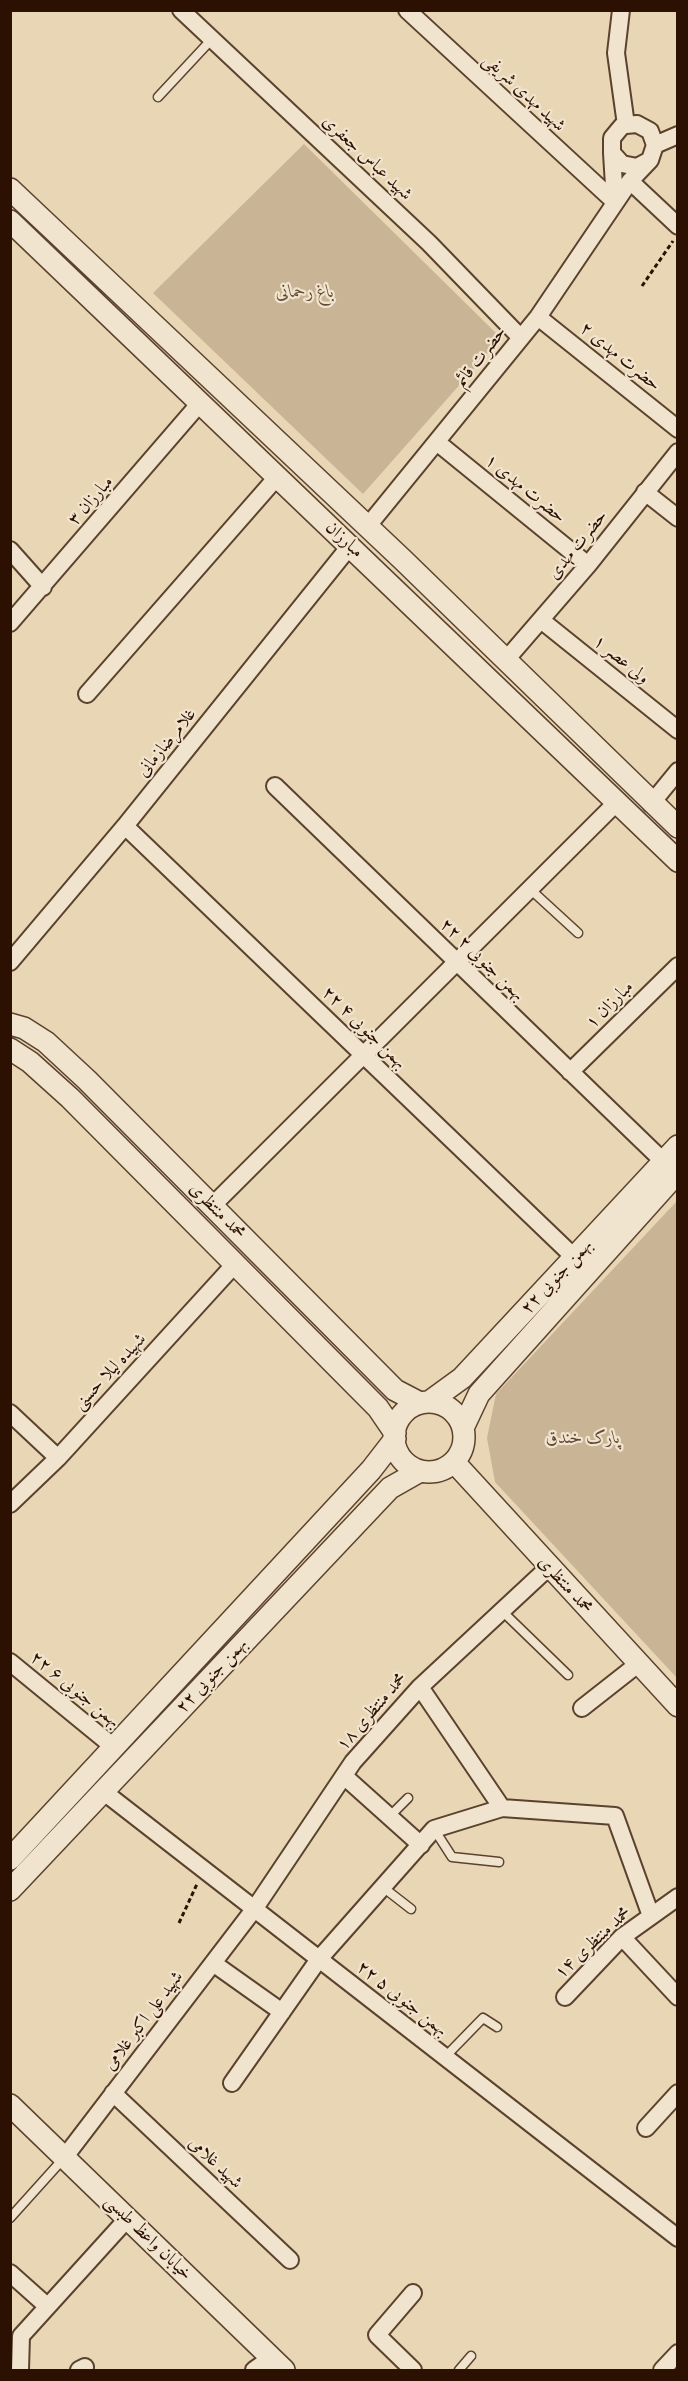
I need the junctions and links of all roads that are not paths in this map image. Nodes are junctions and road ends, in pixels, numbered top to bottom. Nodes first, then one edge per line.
1 (181, 10) edge
2 (407, 10) edge
3 (621, 10) edge
4 (212, 39) junction
5 (158, 97) dead end
6 (626, 125) junction
7 (678, 135) edge
8 (652, 152) junction
9 (612, 153) junction
10 (630, 182) junction
11 (10, 189) edge
12 (615, 202) junction
13 (10, 221) edge
14 (678, 226) edge
15 (538, 317) junction
16 (520, 338) junction
17 (200, 403) junction
18 (678, 429) edge
19 (438, 443) junction
20 (678, 452) edge
21 (277, 477) junction
22 (645, 492) junction
23 (678, 518) edge
24 (367, 527) junction
25 (351, 546) junction
26 (10, 550) edge
27 (588, 565) junction
28 (42, 587) junction
29 (540, 620) junction
30 (10, 623) edge
31 (506, 661) junction
32 (87, 694) dead end
33 (678, 730) edge
34 (678, 771) edge
35 (275, 786) dead end
36 (616, 802) junction
37 (651, 804) junction
38 (125, 825) junction
39 (678, 827) edge
40 (678, 861) edge
41 (530, 889) junction
42 (578, 933) dead end
43 (10, 962) edge
44 (456, 962) junction
45 (678, 966) edge
46 (10, 1023) edge
47 (10, 1049) edge
48 (363, 1055) junction
49 (570, 1072) junction
50 (678, 1146) edge
51 (670, 1166) edge
52 (212, 1206) junction
53 (575, 1258) junction
54 (236, 1264) junction
55 (425, 1403) junction
56 (10, 1413) edge
57 (463, 1428) junction
58 (395, 1436) junction
59 (58, 1458) junction
60 (454, 1462) junction
61 (420, 1471) junction
62 (10, 1504) edge
63 (549, 1567) junction
64 (502, 1611) junction
65 (214, 1640) junction
66 (232, 1655) junction
67 (10, 1662) edge
68 (638, 1664) junction
69 (568, 1675) dead end
70 (420, 1687) junction
71 (678, 1706) edge
72 (582, 1708) dead end
73 (115, 1748) junction
74 (344, 1776) junction
75 (104, 1792) junction
76 (408, 1798) dead end
77 (502, 1808) junction
78 (389, 1817) junction
79 (434, 1829) junction
80 (421, 1845) junction
81 (10, 1859) edge
82 (500, 1862) dead end
83 (384, 1888) junction
84 (10, 1890) edge
85 (678, 1897) edge
86 (255, 1908) junction
87 (411, 1909) dead end
88 (651, 1916) junction
89 (622, 1937) junction
90 (319, 1959) junction
91 (213, 1963) junction
92 (565, 1997) dead end
93 (678, 1997) edge
94 (282, 2012) junction
95 (497, 2027) dead end
96 (445, 2057) junction
97 (232, 2083) dead end
98 (113, 2093) junction
99 (678, 2093) edge
100 (10, 2105) edge
101 (646, 2128) dead end
102 (64, 2158) junction
103 (10, 2218) edge
104 (128, 2218) junction
105 (678, 2238) edge
106 (290, 2260) dead end
107 (10, 2272) edge
108 (413, 2293) dead end
109 (47, 2306) junction
110 (678, 2353) edge
111 (471, 2356) dead end
112 (278, 2364) edge
113 (20, 2370) edge
114 (254, 2370) edge
115 (413, 2370) edge
116 (459, 2370) edge
117 (663, 2370) edge

1 - 4 street, شهید عباس جعفری
2 - 12 street, شهید مهدی شریفی
3 - 6 street
4 - 5 lane
4 - 16 street, شهید عباس جعفری
6 - 8 street
6 - 9 street
7 - 8 street
8 - 9 street
8 - 10 street, حضرت قائم
9 - 12 street
10 - 12 street, حضرت قائم
10 - 14 street
11 - 24 street, مبارزان
12 - 15 street, حضرت قائم
13 - 17 street, مبارزان
15 - 16 street, حضرت قائم
15 - 18 street, حضرت مهدی ۲
16 - 19 street, حضرت قائم
17 - 21 street, مبارزان
17 - 28 street, مبارزان ۳
19 - 24 street, حضرت قائم
19 - 27 street, حضرت مهدی ۱
20 - 22 street, حضرت مهدی
21 - 25 street, مبارزان
21 - 32 street
22 - 23 street
22 - 27 street, حضرت مهدی
24 - 25 street
24 - 31 street, مبارزان
25 - 36 street, مبارزان
25 - 38 street, غلامرضازمانی
26 - 28 street
27 - 29 street, حضرت مهدی
28 - 30 street, مبارزان ۳
29 - 31 street, حضرت مهدی
29 - 33 street, ولی عصر ۱
31 - 37 street, مبارزان
34 - 37 street
35 - 44 street, ۲۲ بهمن جنوبی ۲
36 - 40 street, مبارزان
36 - 41 street
37 - 39 street, مبارزان
38 - 43 street, غلامرضازمانی
38 - 48 street, ۲۲ بهمن جنوبی ۴
41 - 42 lane
41 - 44 street
44 - 48 street
44 - 49 street, ۲۲ بهمن جنوبی ۲
45 - 49 street, مبارزان ۱
46 - 52 street, محمد منتظری
47 - 54 street, محمد منتظری
48 - 52 street
48 - 53 street, ۲۲ بهمن جنوبی ۴
49 - 51 street, ۲۲ بهمن جنوبی ۲
50 - 51 street, ۲۲ بهمن جنوبی
51 - 53 street, ۲۲ بهمن جنوبی
51 - 57 street, ۲۲ بهمن جنوبی
52 - 55 street, محمد منتظری
53 - 55 street, ۲۲ بهمن جنوبی
54 - 58 street, محمد منتظری
54 - 59 street, شهیده لیلا حسنی
55 - 57 street
55 - 58 street
56 - 59 street
57 - 60 street
58 - 61 street
58 - 65 street, ۲۲ بهمن جنوبی
59 - 62 street, شهیده لیلا حسنی
60 - 61 street
60 - 63 street, محمد منتظری
61 - 66 street, ۲۲ بهمن جنوبی
63 - 64 street, محمد منتظری ۱۸
63 - 68 street, محمد منتظری
64 - 69 lane
64 - 70 street, محمد منتظری ۱۸
65 - 66 street
65 - 73 street, ۲۲ بهمن جنوبی
66 - 75 street, ۲۲ بهمن جنوبی
67 - 73 street, ۲۲ بهمن جنوبی ۶
68 - 71 street, محمد منتظری
68 - 72 street
70 - 74 street, محمد منتظری ۱۸
70 - 77 street
73 - 81 street, ۲۲ بهمن جنوبی
74 - 78 street
74 - 86 street, محمد منتظری ۱۸
75 - 84 street, ۲۲ بهمن جنوبی
75 - 86 street, ۲۲ بهمن جنوبی ۵
76 - 78 lane
77 - 79 street
77 - 88 street
78 - 80 street
79 - 80 street
79 - 82 lane
80 - 83 street
83 - 87 lane
83 - 90 street
85 - 88 street, محمد منتظری ۱۴
86 - 90 street, ۲۲ بهمن جنوبی ۵
86 - 91 street, شهید علی اکبر غلامی
88 - 89 street, محمد منتظری ۱۴
89 - 92 street, محمد منتظری ۱۴
89 - 93 street
90 - 94 street
90 - 96 street, ۲۲ بهمن جنوبی ۵
91 - 94 street
91 - 98 street, شهید علی اکبر غلامی
94 - 97 street
95 - 96 lane
96 - 105 street, ۲۲ بهمن جنوبی ۵
98 - 102 street, شهید علی اکبر غلامی
98 - 106 street, شهید غلامی
99 - 101 street
100 - 102 street, خیابان واعظ طبسی
102 - 103 lane
102 - 104 street, خیابان واعظ طبسی
104 - 109 street
104 - 112 street, خیابان واعظ طبسی
107 - 109 street
108 - 115 street
109 - 113 street
110 - 117 street
111 - 116 lane
112 - 114 street

